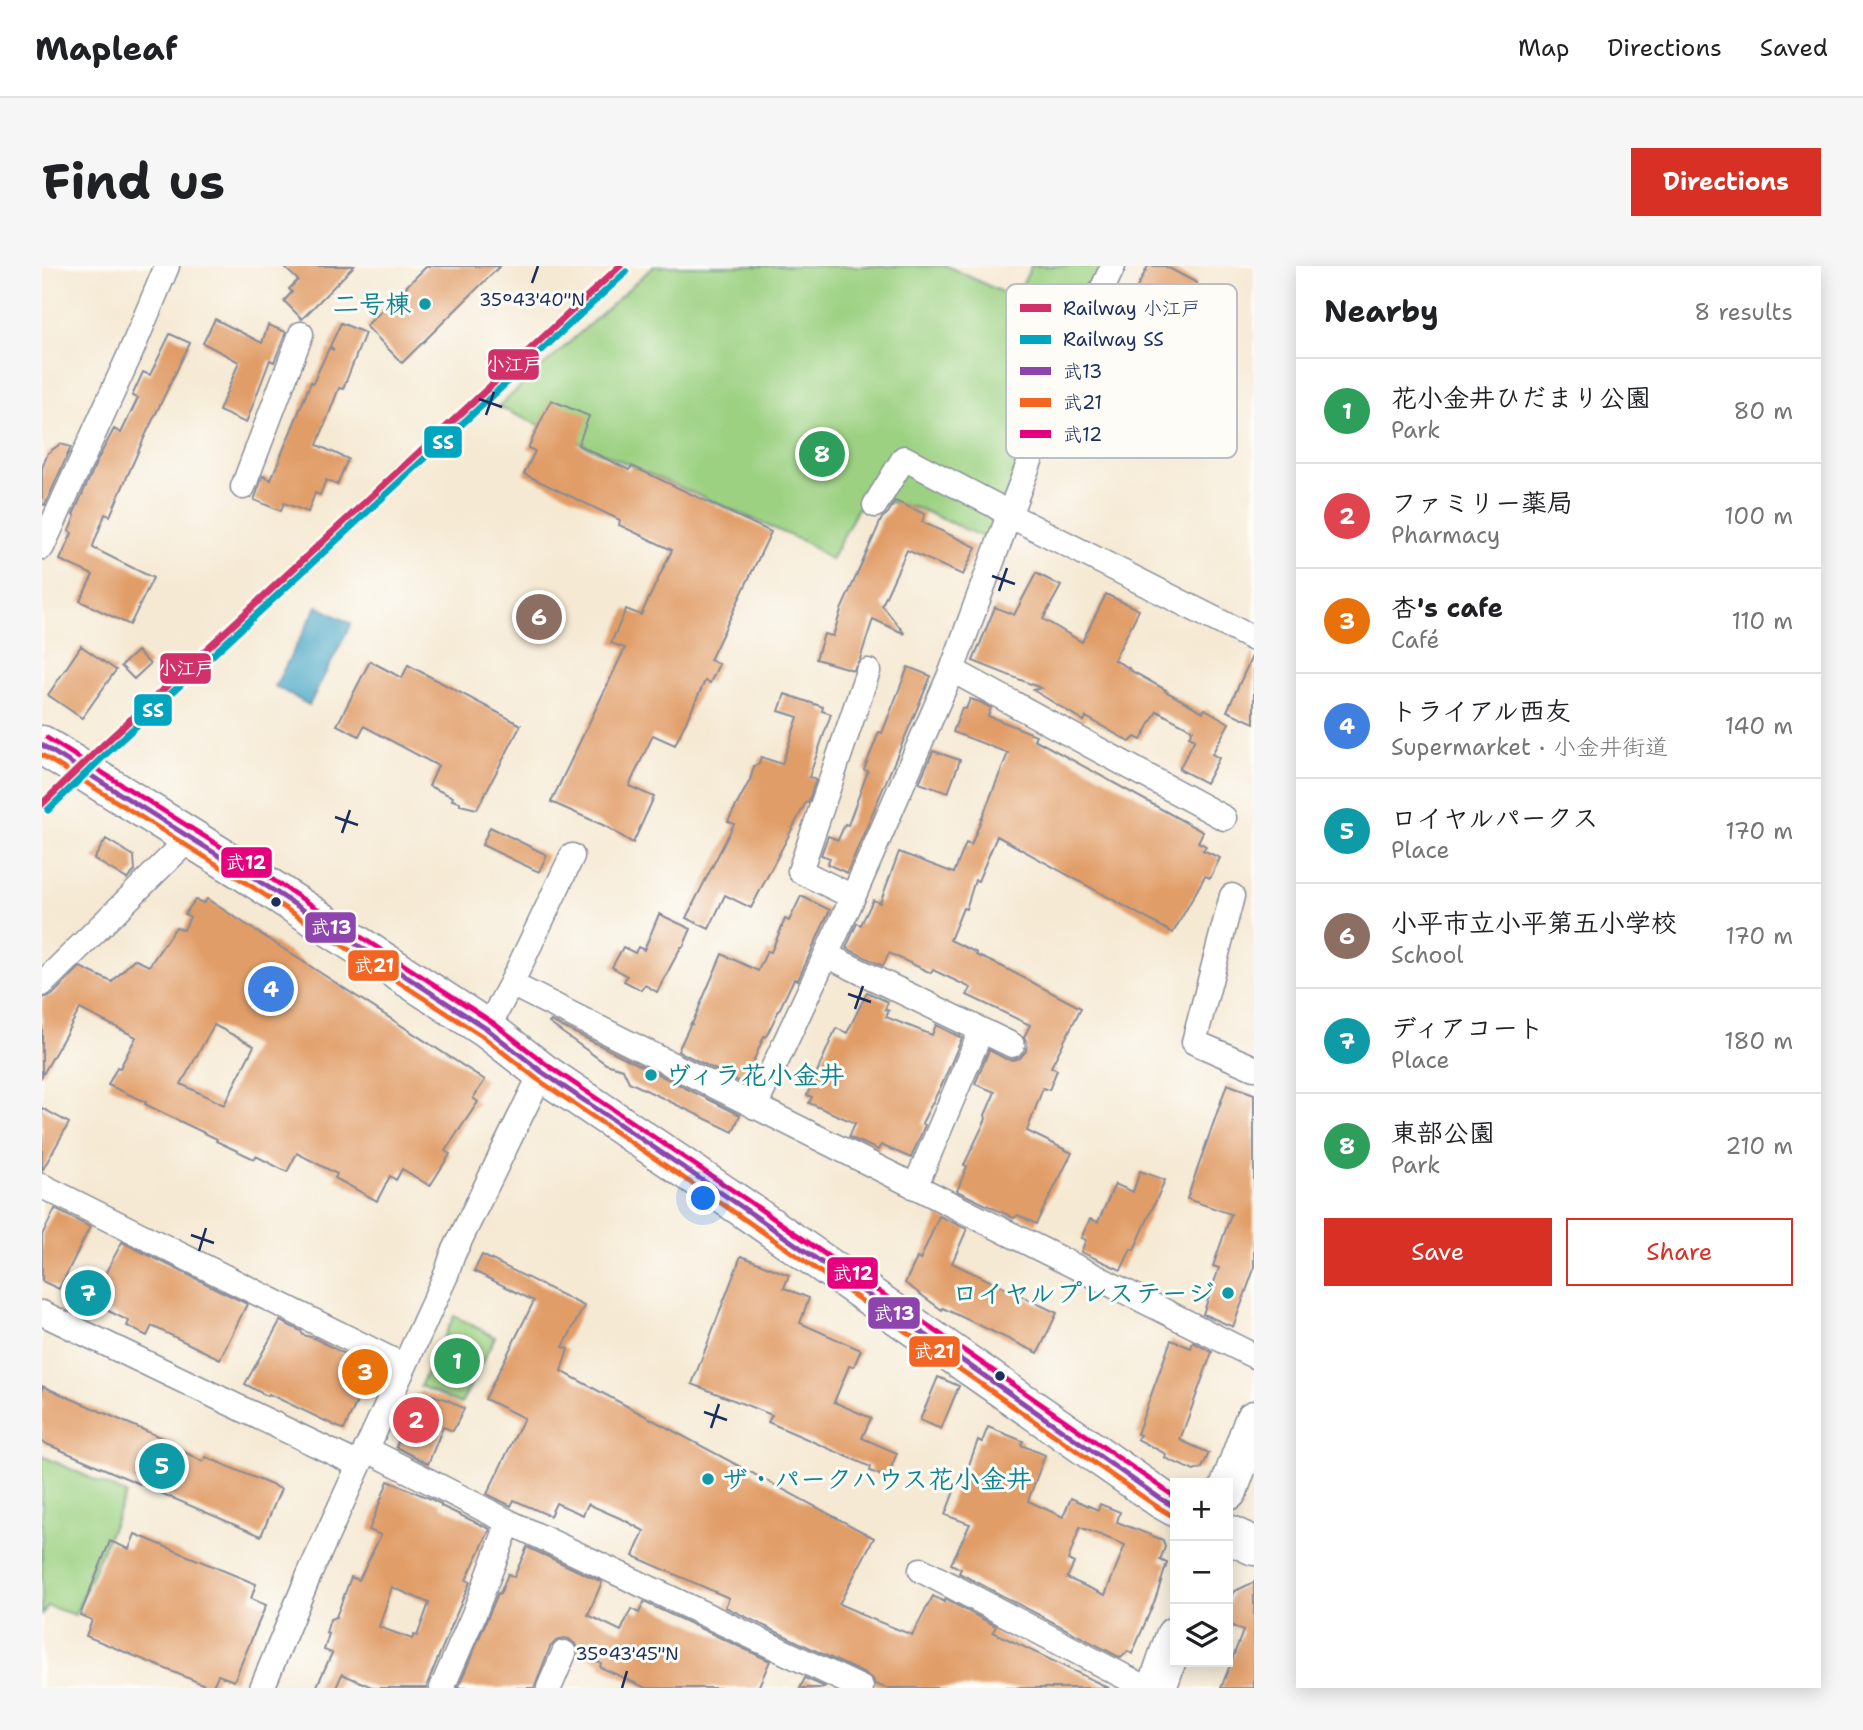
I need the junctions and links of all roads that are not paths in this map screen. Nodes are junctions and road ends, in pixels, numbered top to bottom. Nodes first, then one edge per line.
1 (167, 266) edge
2 (1113, 266) edge
3 (1105, 284) edge
4 (301, 334) dead end
5 (1031, 458) edge
6 (243, 487) dead end
7 (875, 505) dead end
8 (1009, 515) junction
9 (42, 547) edge
10 (1254, 639) edge
11 (952, 670) junction
12 (868, 671) dead end
13 (42, 746) edge
14 (1224, 818) dead end
15 (190, 838) junction
16 (572, 856) dead end
17 (1232, 896) dead end
18 (853, 897) junction
19 (826, 955) junction
20 (42, 984) edge
21 (511, 984) junction
22 (487, 1029) junction
23 (981, 1031) junction
24 (1012, 1045) dead end
25 (1254, 1068) edge
26 (542, 1072) junction
27 (755, 1107) junction
28 (42, 1186) edge
29 (915, 1187) junction
30 (42, 1313) edge
31 (1254, 1356) edge
32 (404, 1366) junction
33 (1254, 1420) edge
34 (362, 1457) junction
35 (1233, 1478) edge
36 (1170, 1504) edge
37 (509, 1522) junction
38 (1233, 1536) edge
39 (1254, 1546) edge
40 (921, 1570) dead end
41 (1170, 1650) edge
42 (564, 1653) dead end
43 (262, 1688) edge
44 (442, 1688) edge
45 (549, 1688) edge
46 (861, 1688) edge
47 (1146, 1688) edge
48 (1157, 1688) edge

1 - 9 street
2 - 3 street
4 - 6 street
5 - 8 street
7 - 8 street
8 - 10 street
8 - 11 street
11 - 14 street
11 - 18 street
12 - 18 street
13 - 15 main road
15 - 20 street
15 - 22 main road
16 - 21 street
17 - 25 street
18 - 19 street
19 - 23 street
19 - 27 street
21 - 22 street
21 - 27 street
22 - 26 main road
23 - 24 street
23 - 29 street
26 - 32 street
26 - 36 main road
27 - 29 street
28 - 32 street
29 - 31 street
30 - 34 street
32 - 34 street
33 - 35 main road
34 - 37 street
34 - 43 street
37 - 44 street
37 - 46 street
38 - 39 main road
40 - 47 street
41 - 48 main road
42 - 45 street

